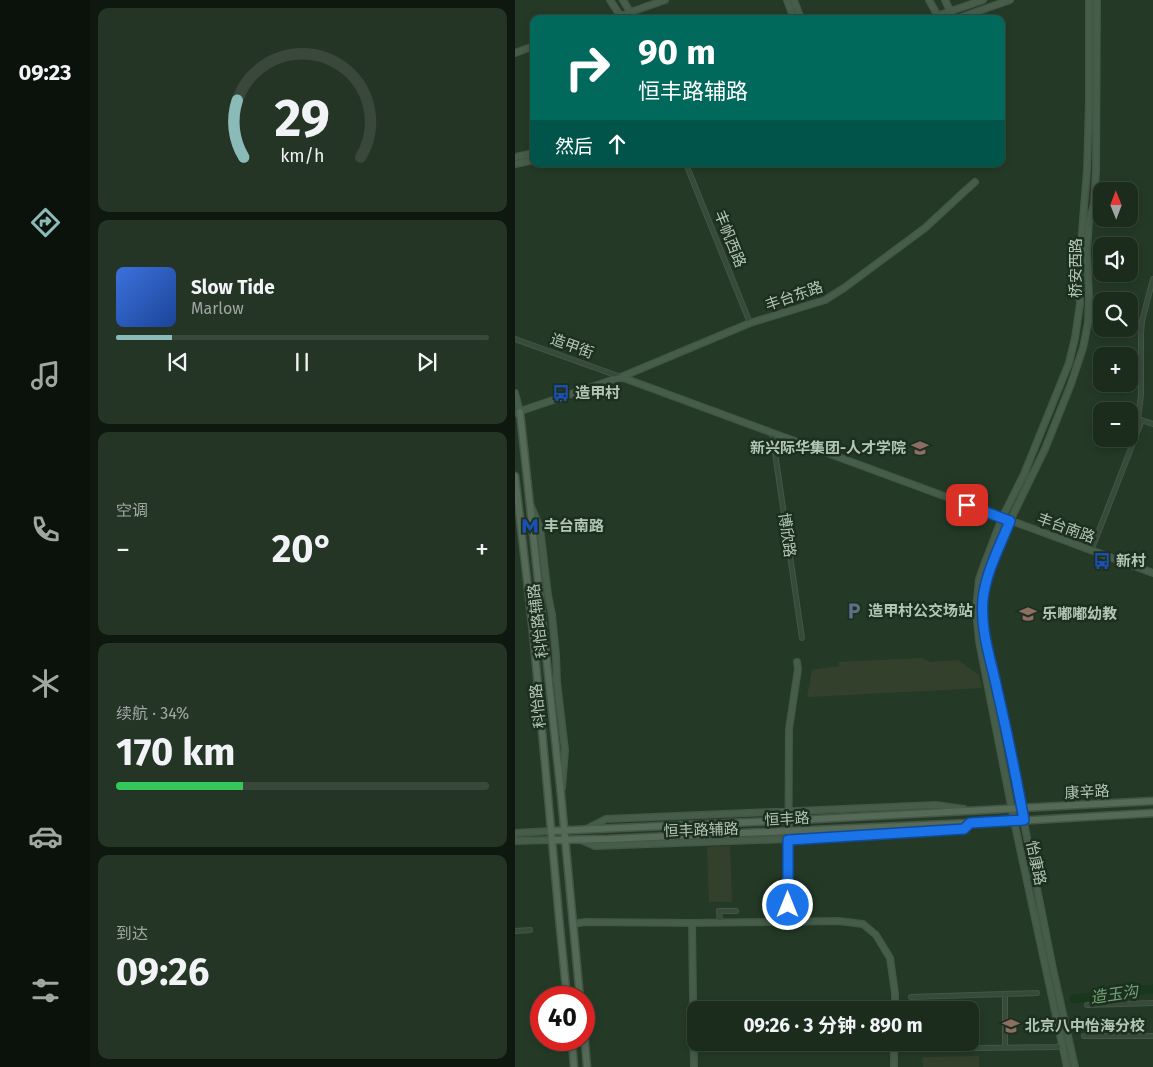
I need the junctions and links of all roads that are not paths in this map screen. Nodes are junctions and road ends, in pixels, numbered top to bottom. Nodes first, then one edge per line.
1 (610, 0) edge
2 (623, 0) edge
3 (665, 0) edge
4 (787, 0) edge
5 (794, 0) edge
6 (929, 0) edge
7 (945, 0) edge
8 (983, 0) edge
9 (1010, 0) edge
10 (1089, 0) edge
11 (1097, 0) edge
12 (951, 11) junction
13 (631, 12) junction
14 (620, 15) edge
15 (625, 15) edge
16 (632, 15) edge
17 (792, 15) edge
18 (800, 15) edge
19 (937, 15) edge
20 (942, 15) edge
21 (953, 15) edge
22 (967, 15) edge
23 (530, 47) edge
24 (515, 53) edge
25 (530, 154) edge
26 (515, 157) edge
27 (530, 161) edge
28 (515, 164) edge
29 (687, 167) edge
30 (975, 182) dead end
31 (1153, 279) edge
32 (750, 323) junction
33 (515, 339) edge
34 (621, 377) junction
35 (515, 392) edge
36 (517, 414) edge
37 (1140, 419) junction
38 (1153, 424) edge
39 (772, 432) junction
40 (515, 476) edge
41 (531, 505) junction
42 (1002, 518) junction
43 (1010, 521) junction
44 (1091, 551) junction
45 (1153, 573) edge
46 (802, 638) dead end
47 (797, 662) dead end
48 (561, 796) junction
49 (1153, 801) edge
50 (1012, 808) junction
51 (1021, 808) junction
52 (974, 810) junction
53 (788, 811) junction
54 (1153, 813) edge
55 (788, 820) junction
56 (1024, 820) junction
57 (1014, 821) junction
58 (970, 823) junction
59 (585, 829) junction
60 (564, 830) junction
61 (551, 831) junction
62 (788, 831) junction
63 (515, 833) edge
64 (552, 840) junction
65 (565, 840) junction
66 (581, 840) junction
67 (788, 840) junction
68 (515, 841) edge
69 (736, 911) dead end
70 (787, 921) junction
71 (720, 922) junction
72 (692, 923) junction
73 (573, 924) junction
74 (530, 930) dead end
75 (515, 931) edge
76 (566, 986) edge
77 (579, 986) edge
78 (1037, 993) dead end
79 (1005, 994) junction
80 (911, 997) dead end
81 (895, 1001) edge
82 (1153, 1003) edge
83 (1087, 1005) dead end
84 (1084, 1036) dead end
85 (1153, 1036) edge
86 (1063, 1046) junction
87 (979, 1047) edge
88 (1005, 1047) junction
89 (573, 1051) edge
90 (586, 1051) edge
91 (894, 1051) edge
92 (575, 1067) edge
93 (587, 1067) edge
94 (694, 1067) edge
95 (894, 1067) edge
96 (1067, 1067) edge
97 (1075, 1067) edge

1 - 14 street
2 - 13 street
3 - 13 street
4 - 17 street
5 - 18 street
6 - 19 street
7 - 12 street
8 - 12 street
9 - 22 street
10 - 42 street, 桥安西路
11 - 43 street, 桥安西路
12 - 20 street
12 - 21 street
13 - 15 street
13 - 16 street
23 - 24 street
25 - 26 street
27 - 28 street
29 - 32 street, 丰帆西路
30 - 32 street, 丰台东路
31 - 37 street
32 - 34 street, 丰台东路
33 - 34 street, 造甲街
34 - 36 street
34 - 39 street, 丰台南路
35 - 36 street
36 - 41 main road, 科怡路
37 - 38 street
37 - 44 street
39 - 42 street, 丰台南路
39 - 46 street, 博欣路
40 - 61 main road, 科怡路
41 - 48 main road, 科怡路
41 - 48 street, 科怡路辅路
42 - 43 street, 丰台南路
42 - 50 street, 怡康路
43 - 44 street, 丰台南路
43 - 51 street, 怡康路
44 - 45 street, 丰台南路
47 - 53 street
48 - 60 main road, 科怡路
49 - 51 main road, 康辛路
50 - 51 main road, 恒丰路
50 - 52 main road, 恒丰路
50 - 57 street, 怡康路
51 - 56 street, 怡康路
52 - 53 street, 恒丰路辅路
52 - 55 main road, 恒丰路
53 - 55 street
53 - 59 street, 恒丰路辅路
54 - 56 main road, 康辛路
55 - 59 main road, 恒丰路
55 - 62 street
56 - 57 main road, 恒丰路
56 - 97 street, 怡康路
57 - 58 main road, 恒丰路
57 - 86 street, 怡康路
58 - 62 main road, 恒丰路
58 - 67 street, 恒丰路辅路
59 - 60 main road, 恒丰路
60 - 61 main road, 恒丰路
60 - 65 main road, 科怡路
61 - 63 street
61 - 64 main road, 科怡路
62 - 66 main road, 恒丰路
62 - 67 street
64 - 65 main road, 恒丰路
64 - 68 street
64 - 76 main road, 科怡路
65 - 66 main road, 恒丰路
65 - 73 main road, 科怡路
66 - 67 street, 恒丰路辅路
67 - 70 street
69 - 71 street
70 - 71 street
70 - 81 street
71 - 72 street
72 - 73 street
72 - 94 street
73 - 77 main road, 科怡路
74 - 75 street
78 - 79 street
79 - 80 street
79 - 88 street
82 - 83 street
84 - 85 street
86 - 88 street
86 - 96 street, 怡康路
87 - 88 street
89 - 92 main road
90 - 93 main road
91 - 95 street

